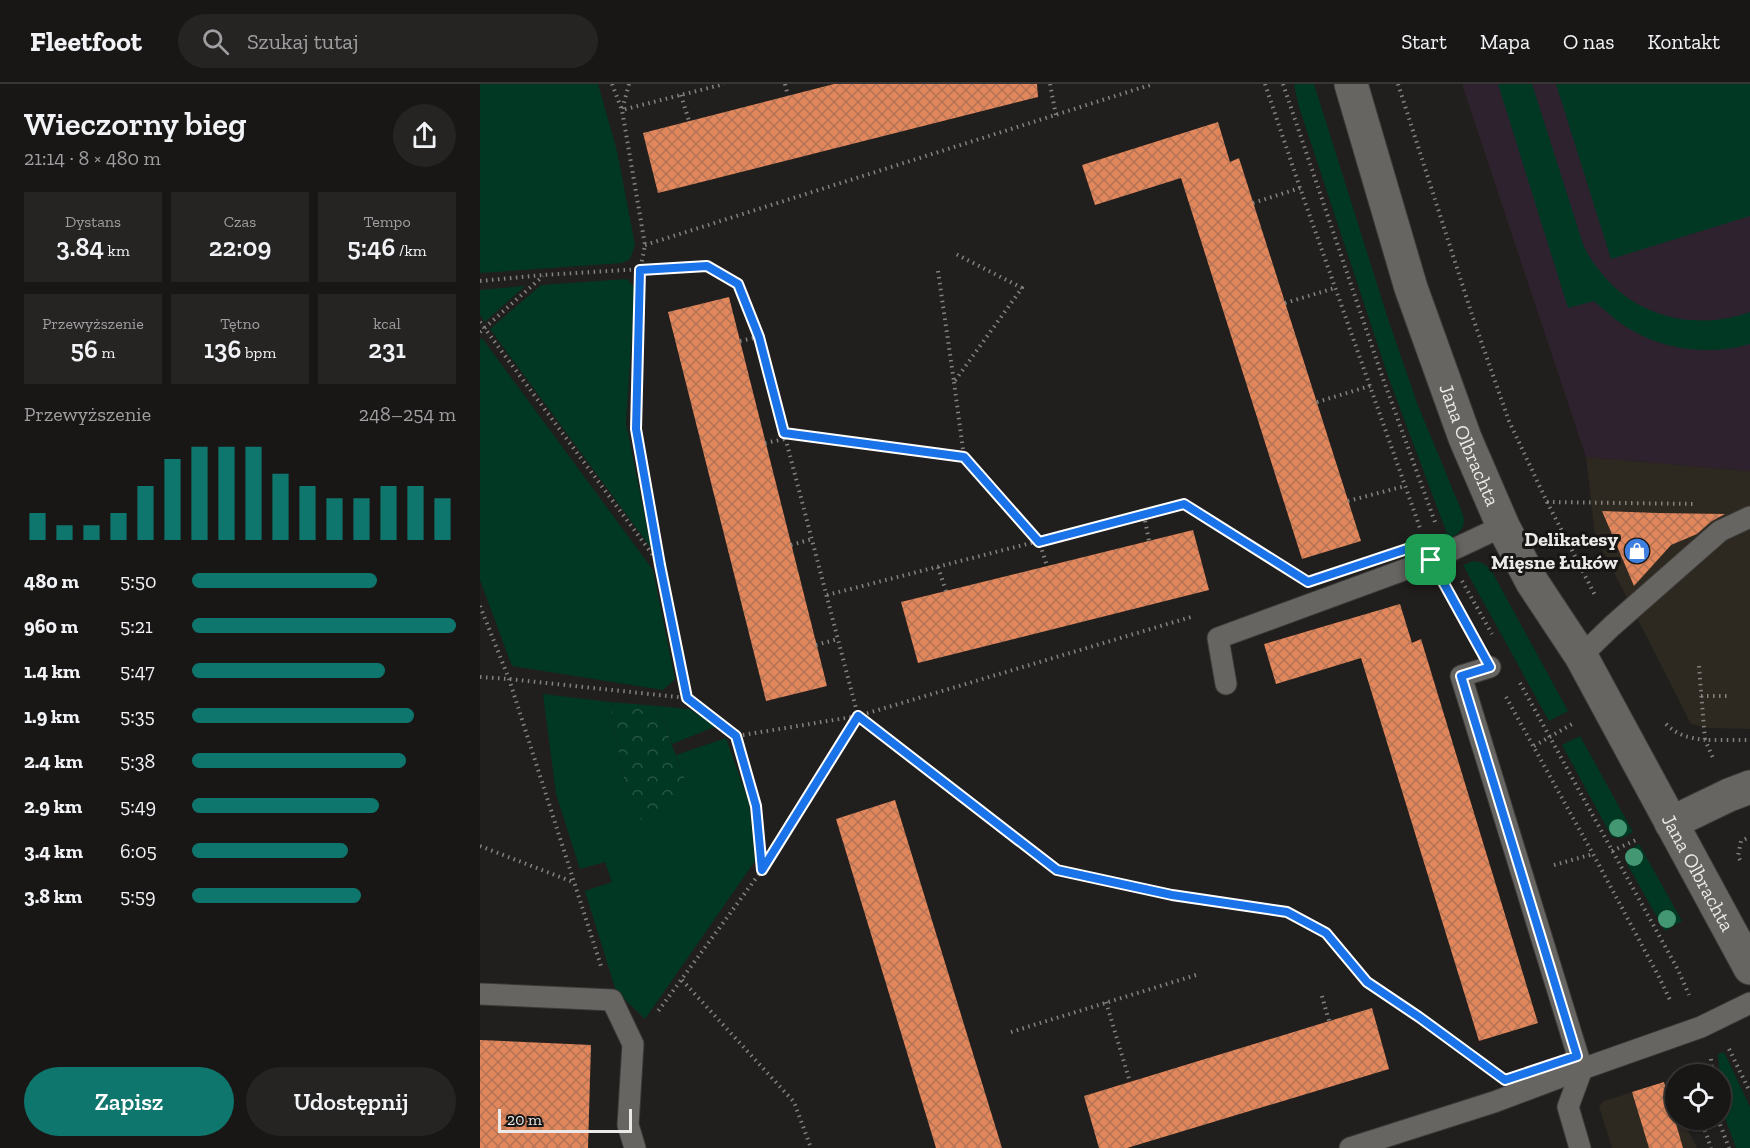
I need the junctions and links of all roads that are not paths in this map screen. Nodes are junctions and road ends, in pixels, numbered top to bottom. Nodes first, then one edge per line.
1 (1351, 84) edge
2 (1750, 517) edge
3 (1503, 526) junction
4 (1581, 656) junction
5 (1490, 667) road end
6 (1226, 684) dead end
7 (1750, 787) edge
8 (1671, 823) junction
9 (1750, 968) edge
10 (480, 994) edge
11 (1750, 1003) edge
12 (1581, 1070) junction
13 (635, 1148) edge
14 (1350, 1148) edge
15 (1580, 1148) edge

1 - 3 street, Jana Olbrachta
2 - 4 lane
3 - 4 street, Jana Olbrachta
3 - 6 lane
4 - 8 street, Jana Olbrachta
5 - 12 lane
7 - 8 street
8 - 9 street, Jana Olbrachta
10 - 13 lane
11 - 12 lane
12 - 14 lane
12 - 15 lane

